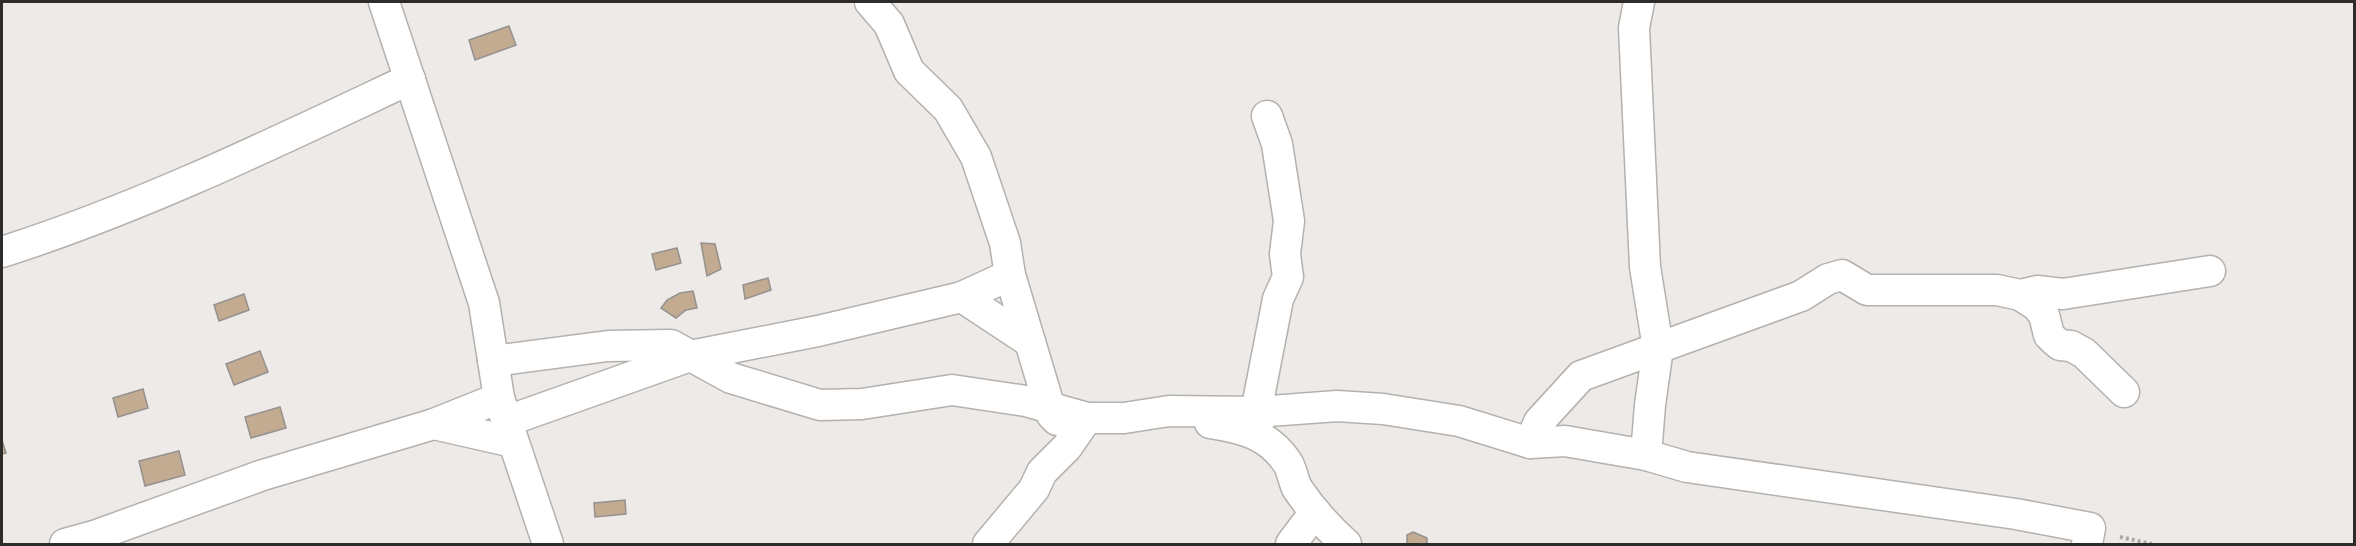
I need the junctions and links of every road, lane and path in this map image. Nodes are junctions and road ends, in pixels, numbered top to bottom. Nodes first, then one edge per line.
1 (384, 2) edge
2 (870, 2) edge
3 (1639, 2) edge
4 (410, 79) junction
5 (1267, 116) dead end
6 (2, 252) edge
7 (2210, 272) dead end
8 (1010, 275) junction
9 (2020, 296) junction
10 (962, 297) junction
11 (1030, 342) junction
12 (1658, 348) junction
13 (690, 356) junction
14 (493, 361) junction
15 (2124, 392) dead end
16 (1050, 408) junction
17 (506, 420) junction
18 (1084, 423) junction
19 (434, 424) junction
20 (1257, 424) junction
21 (1530, 443) junction
22 (1646, 455) junction
23 (1315, 512) junction
24 (65, 544) edge
25 (548, 544) edge
26 (988, 544) edge
27 (1291, 544) edge
28 (1346, 544) edge
29 (2087, 544) edge

1 - 4 street
2 - 8 street
3 - 12 street
4 - 6 street
4 - 14 street
5 - 20 street
7 - 9 street
8 - 10 street
8 - 11 street
9 - 12 street
9 - 15 street
10 - 11 street
10 - 13 street
11 - 16 street
12 - 21 street
12 - 22 street
13 - 14 street
13 - 16 street
13 - 17 street
14 - 17 street
16 - 18 street
17 - 19 street
17 - 19 street
17 - 25 street
18 - 20 street
18 - 26 street
19 - 24 street
20 - 21 street
20 - 23 street
21 - 22 street
22 - 29 street
23 - 27 street
23 - 28 street

